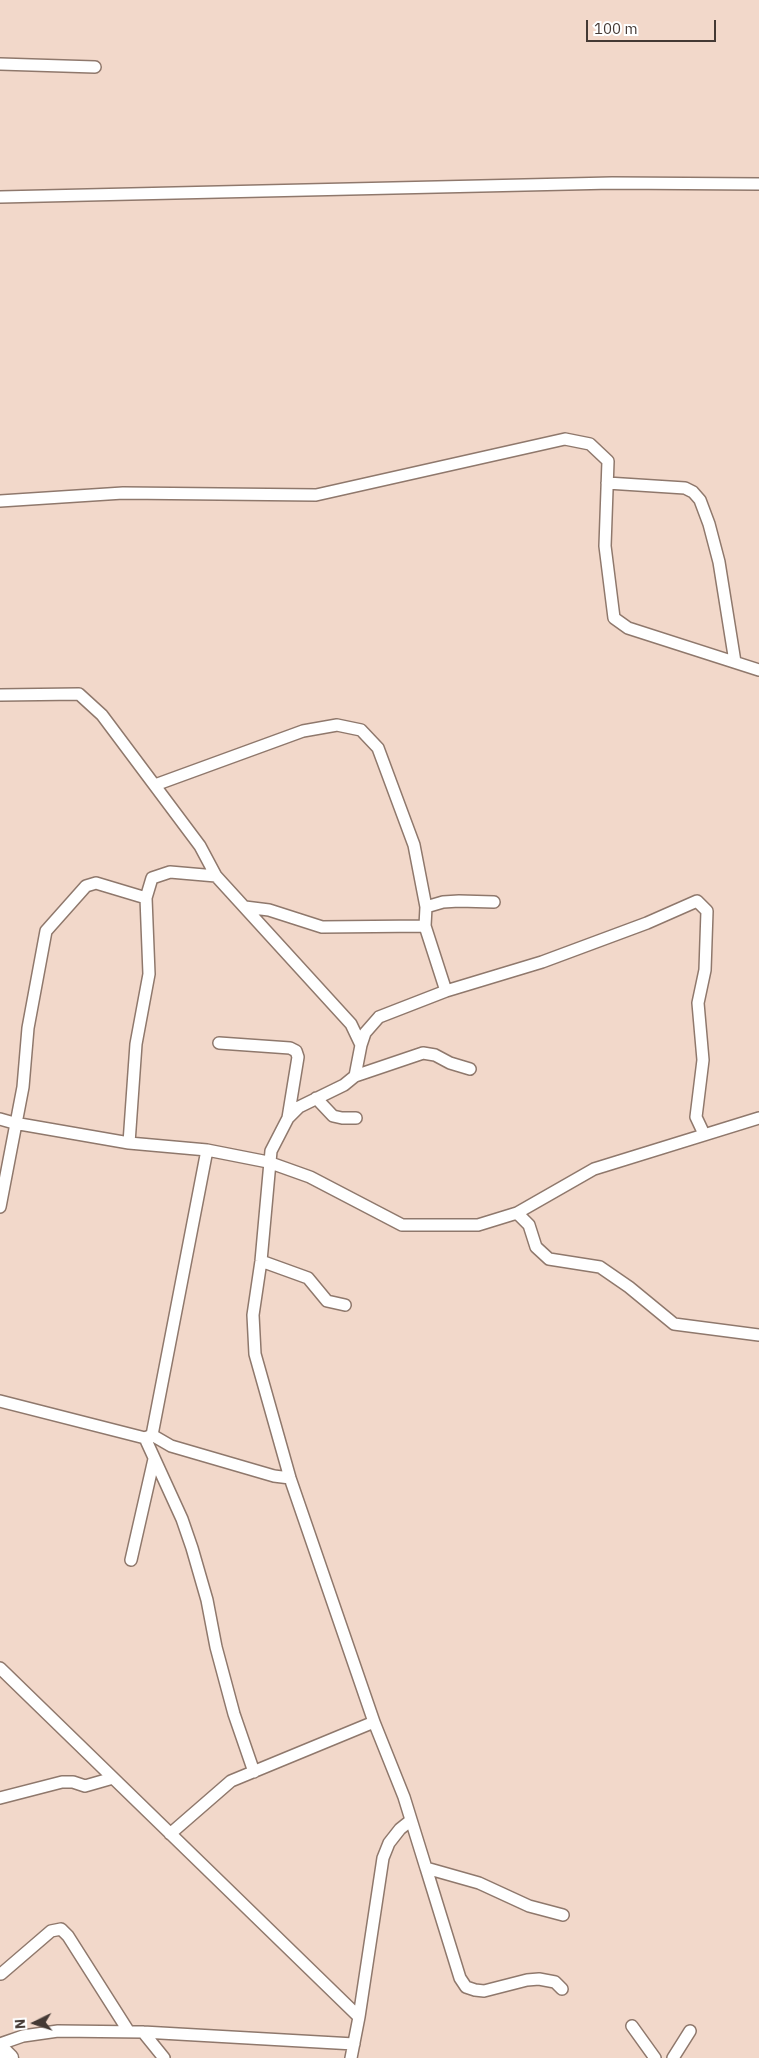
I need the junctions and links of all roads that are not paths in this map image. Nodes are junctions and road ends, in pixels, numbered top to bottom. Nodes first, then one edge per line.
1 (0, 64) edge
2 (95, 67) dead end
3 (759, 184) edge
4 (0, 197) edge
5 (607, 483) junction
6 (0, 502) edge
7 (735, 662) junction
8 (759, 670) edge
9 (0, 695) edge
10 (155, 785) junction
11 (216, 876) junction
12 (146, 898) junction
13 (494, 902) dead end
14 (245, 907) junction
15 (426, 907) junction
16 (425, 926) junction
17 (446, 991) junction
18 (219, 1043) dead end
19 (361, 1045) junction
20 (470, 1069) dead end
21 (355, 1076) junction
22 (316, 1098) junction
23 (0, 1118) edge
24 (288, 1118) junction
25 (356, 1118) dead end
26 (759, 1118) edge
27 (14, 1123) junction
28 (704, 1134) junction
29 (129, 1143) junction
30 (207, 1150) junction
31 (268, 1162) junction
32 (0, 1206) edge
33 (517, 1213) junction
34 (261, 1261) junction
35 (345, 1305) dead end
36 (759, 1335) edge
37 (0, 1401) edge
38 (149, 1437) junction
39 (154, 1459) junction
40 (290, 1478) junction
41 (131, 1560) dead end
42 (0, 1668) edge
43 (374, 1722) junction
44 (254, 1772) junction
45 (113, 1778) junction
46 (0, 1798) edge
47 (410, 1821) junction
48 (170, 1834) junction
49 (426, 1868) junction
50 (563, 1915) dead end
51 (1, 1974) dead end
52 (562, 1988) dead end
53 (359, 2017) junction
54 (632, 2026) dead end
55 (690, 2031) dead end
56 (129, 2032) junction
57 (143, 2032) junction
58 (0, 2046) edge
59 (353, 2054) edge
60 (10, 2058) edge
61 (164, 2058) edge
62 (655, 2058) edge
63 (673, 2058) edge

1 - 2 street
3 - 4 street
5 - 6 street
5 - 7 street
5 - 7 street
7 - 8 street
9 - 10 street
10 - 11 street
10 - 15 street
11 - 12 street
11 - 14 street
12 - 27 street
12 - 29 street
13 - 15 street
14 - 16 street
14 - 19 street
15 - 16 street
16 - 17 street
17 - 19 street
17 - 28 street
18 - 24 street
19 - 21 street
20 - 21 street
21 - 22 street
22 - 24 street
22 - 25 street
23 - 27 street
24 - 31 street
26 - 28 street
27 - 29 street
27 - 32 street
28 - 33 street
29 - 30 street
30 - 31 street
30 - 38 street
31 - 33 street
31 - 34 street
33 - 36 street
34 - 35 street
34 - 40 street
37 - 38 street
38 - 39 street
38 - 40 street
39 - 41 street
39 - 44 street
40 - 43 street
42 - 45 street
43 - 44 street
43 - 47 street
44 - 48 street
45 - 46 street
45 - 48 street
47 - 49 street
47 - 53 street
48 - 53 street
49 - 50 street
49 - 52 street
51 - 56 street
53 - 59 street
54 - 62 street
55 - 63 street
56 - 57 street
56 - 58 street
57 - 59 street
57 - 61 street
58 - 60 highway

